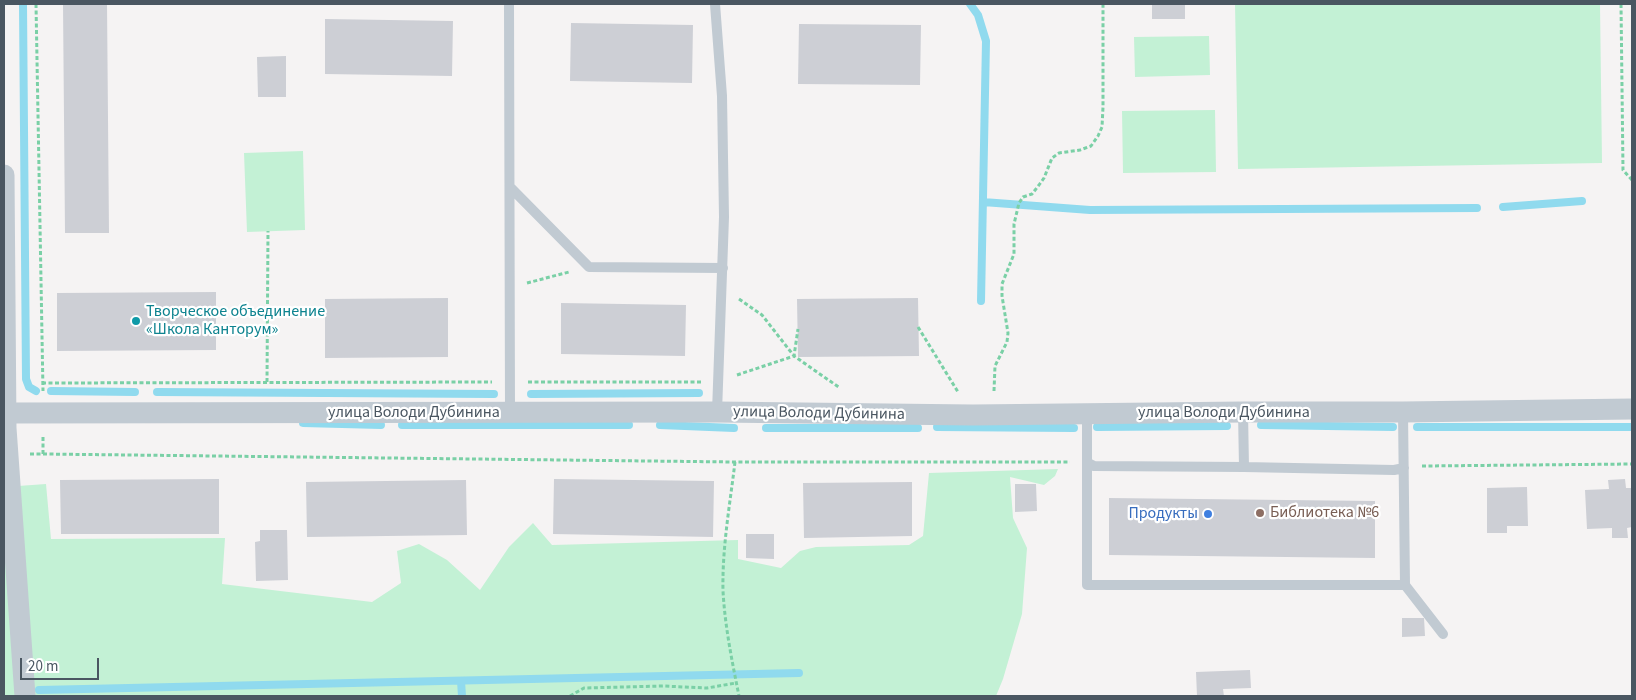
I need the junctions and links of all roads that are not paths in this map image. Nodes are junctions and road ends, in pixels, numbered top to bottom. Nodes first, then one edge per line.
1 (509, 4) edge
2 (715, 4) edge
3 (4, 175) edge
4 (511, 188) junction
5 (723, 268) junction
6 (1632, 409) edge
7 (717, 412) junction
8 (1243, 412) junction
9 (1403, 412) junction
10 (6, 413) junction
11 (510, 413) junction
12 (1087, 414) junction
13 (7, 462) edge
14 (1088, 463) junction
15 (1244, 467) junction
16 (1404, 468) junction
17 (1405, 585) junction
18 (1443, 634) dead end
19 (25, 696) edge

1 - 4 lane
2 - 5 lane
3 - 10 street
4 - 5 lane
4 - 11 lane
5 - 7 lane
6 - 9 street, улица Володи Дубинина
7 - 11 street, улица Володи Дубинина
7 - 12 street, улица Володи Дубинина
8 - 9 street, улица Володи Дубинина
8 - 12 street, улица Володи Дубинина
8 - 15 lane
9 - 16 lane
10 - 11 street, улица Володи Дубинина
10 - 13 street
12 - 14 lane
13 - 19 street
14 - 15 lane
14 - 17 lane
15 - 16 lane
16 - 17 lane
17 - 18 lane

